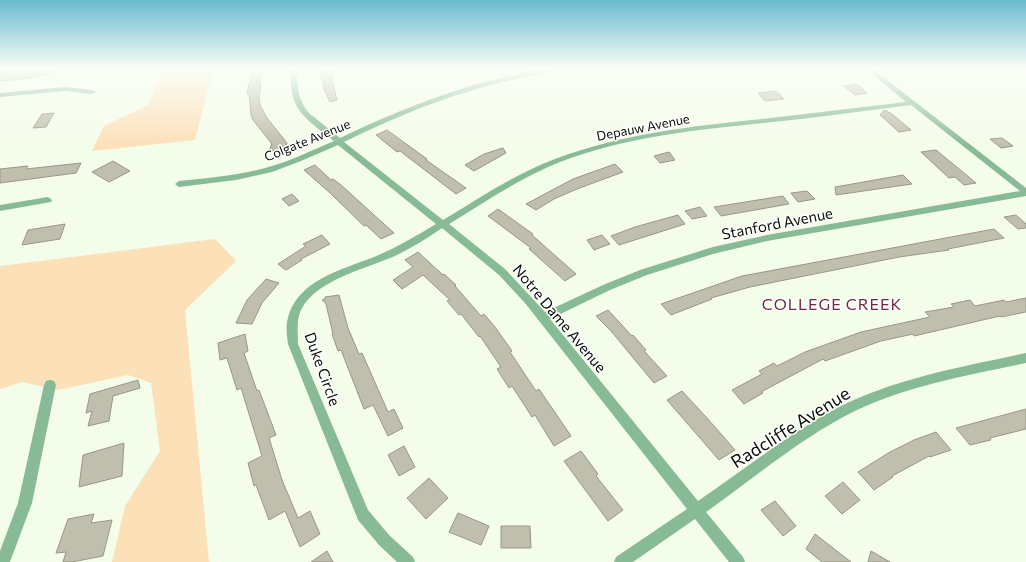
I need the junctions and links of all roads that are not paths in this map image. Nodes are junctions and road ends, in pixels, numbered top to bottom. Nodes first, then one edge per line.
1 (295, 95) edge
2 (448, 95) edge
3 (903, 95) edge
4 (913, 103) junction
5 (338, 141) junction
6 (179, 184) dead end
7 (1026, 192) edge
8 (48, 200) dead end
9 (0, 208) edge
10 (442, 224) junction
11 (544, 317) junction
12 (1026, 358) edge
13 (50, 385) dead end
14 (697, 510) junction
15 (3, 562) edge
16 (408, 562) edge
17 (621, 562) edge
18 (738, 562) edge

1 - 5 street, Notre Dame Avenue
2 - 5 street, Colgate Avenue
3 - 4 street
4 - 7 street
4 - 10 street, Depauw Avenue
5 - 6 street, Colgate Avenue
5 - 10 street, Notre Dame Avenue
7 - 11 street, Stanford Avenue
8 - 9 street
10 - 11 street, Notre Dame Avenue
10 - 16 street, Duke Circle
11 - 14 street, Notre Dame Avenue
12 - 14 street, Radcliffe Avenue
13 - 15 street
14 - 17 street
14 - 18 street, Notre Dame Avenue

